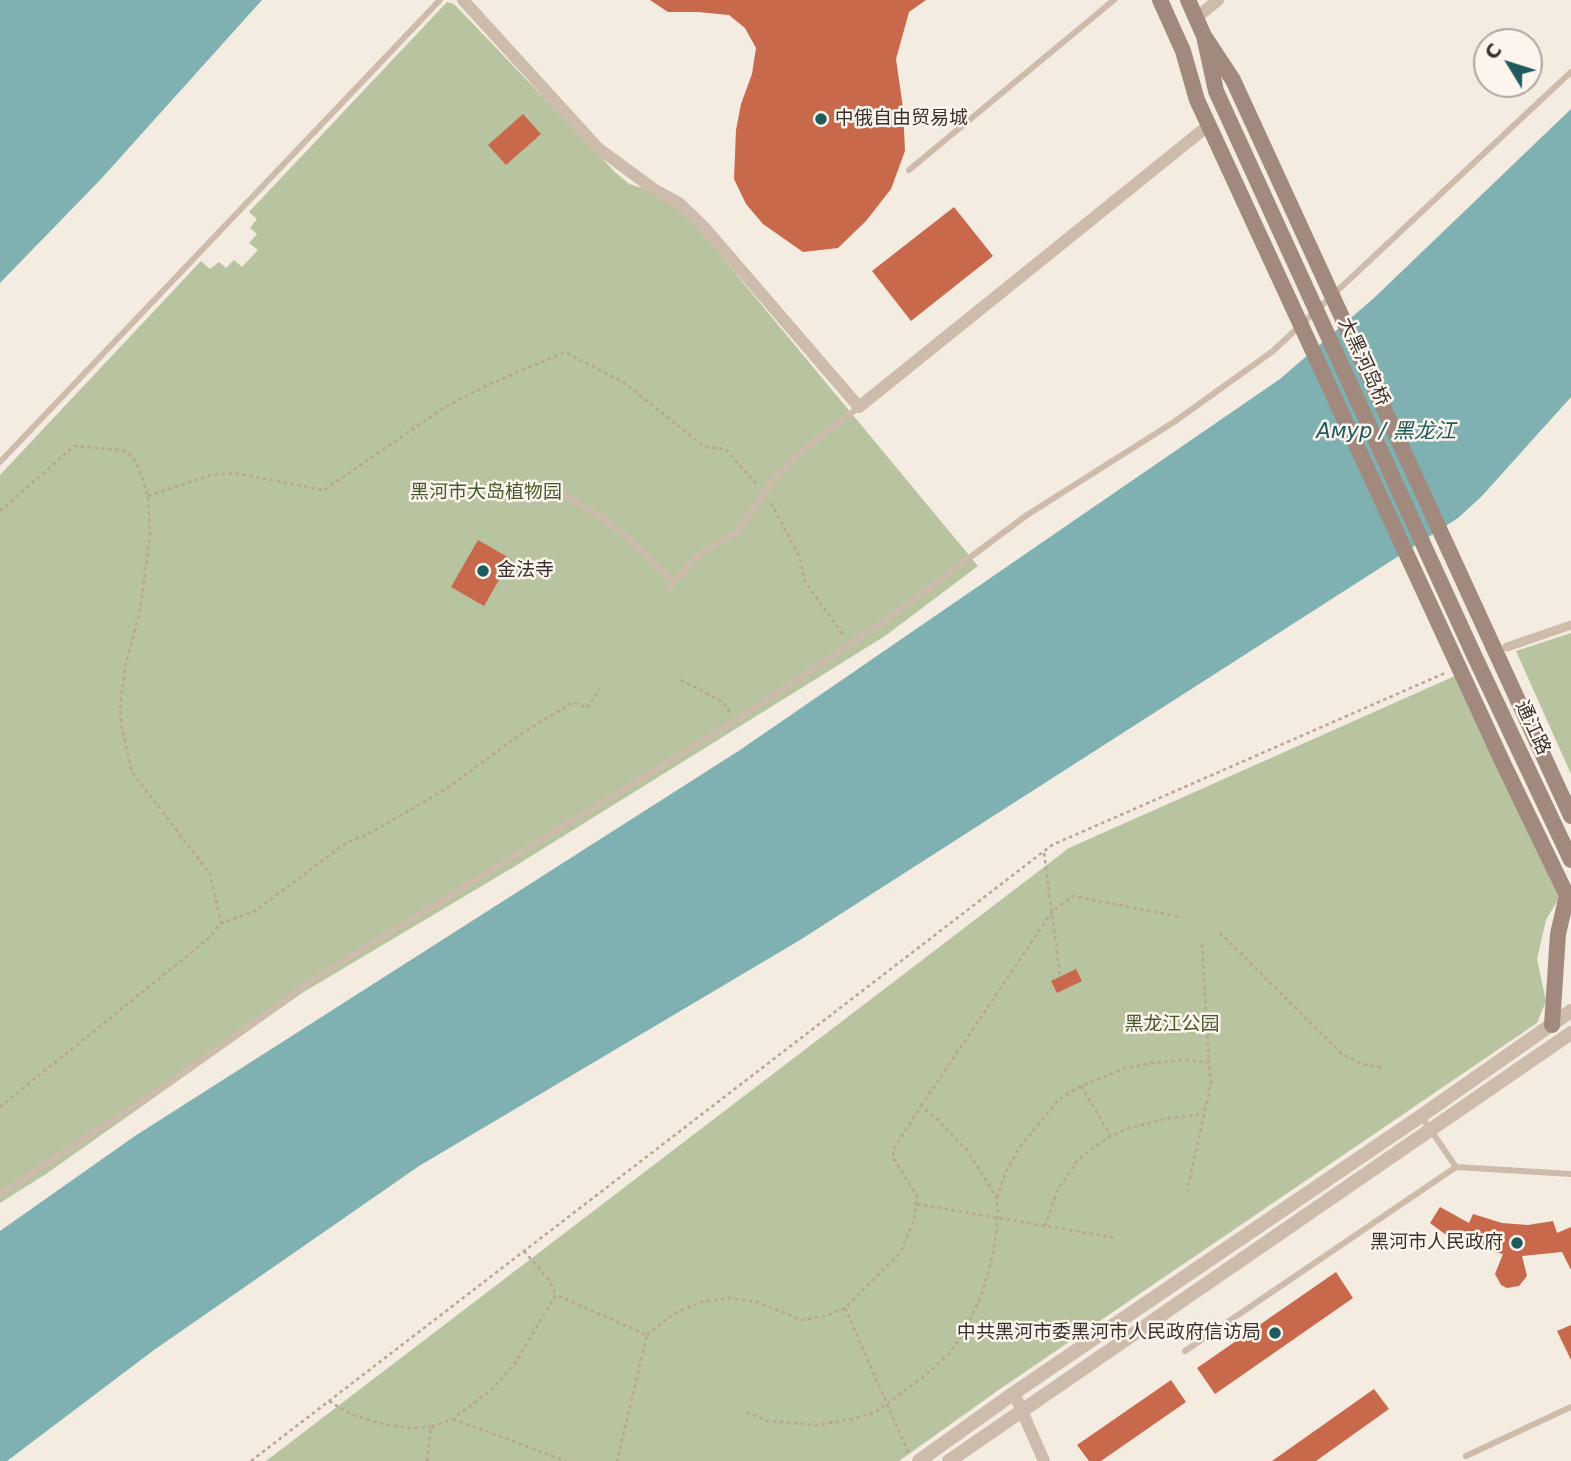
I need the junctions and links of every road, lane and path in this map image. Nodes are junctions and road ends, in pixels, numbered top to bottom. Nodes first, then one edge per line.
1 (440, 0) edge
2 (463, 0) edge
3 (1114, 0) edge
4 (1160, 0) edge
5 (1188, 0) edge
6 (1218, 0) edge
7 (1196, 18) junction
8 (1204, 36) junction
9 (1183, 51) junction
10 (1571, 72) edge
11 (1216, 91) junction
12 (1209, 125) junction
13 (909, 170) dead end
14 (859, 407) junction
15 (0, 462) edge
16 (546, 484) dead end
17 (764, 495) junction
18 (148, 496) junction
19 (0, 511) edge
20 (674, 582) junction
21 (668, 589) dead end
22 (1571, 625) edge
23 (851, 645) junction
24 (1500, 646) junction
25 (1473, 653) joint
26 (1452, 665) junction
27 (681, 680) dead end
28 (600, 689) dead end
29 (735, 721) junction
30 (1571, 816) edge
31 (1044, 852) junction
32 (1571, 860) edge
33 (1569, 900) edge
34 (1052, 912) junction
35 (1182, 917) dead end
36 (221, 923) junction
37 (1220, 933) dead end
38 (1202, 944) dead end
39 (1060, 975) dead end
40 (1571, 1012) edge
41 (1552, 1025) junction
42 (1571, 1033) edge
43 (1209, 1062) junction
44 (1384, 1068) dead end
45 (1081, 1086) junction
46 (0, 1107) edge
47 (921, 1107) junction
48 (1204, 1114) junction
49 (1421, 1116) junction
50 (1431, 1130) junction
51 (1111, 1136) junction
52 (1456, 1167) junction
53 (1571, 1174) edge
54 (1187, 1191) dead end
55 (0, 1194) edge
56 (997, 1198) junction
57 (917, 1204) junction
58 (998, 1219) junction
59 (1045, 1226) junction
60 (1116, 1238) dead end
61 (524, 1251) junction
62 (556, 1295) junction
63 (845, 1308) junction
64 (647, 1335) junction
65 (1185, 1351) dead end
66 (1014, 1393) junction
67 (330, 1401) junction
68 (887, 1404) junction
69 (1571, 1407) edge
70 (1022, 1410) junction
71 (743, 1411) dead end
72 (453, 1419) junction
73 (431, 1427) junction
74 (1466, 1456) dead end
75 (913, 1457) edge
76 (251, 1461) edge
77 (427, 1461) edge
78 (566, 1461) edge
79 (617, 1461) edge
80 (949, 1461) edge
81 (1044, 1461) edge

1 - 15 lane
2 - 14 street
3 - 13 lane
4 - 9 main road
5 - 7 main road
6 - 7 street
7 - 8 main road
8 - 11 main road
8 - 24 main road
9 - 11 main road
9 - 12 main road
10 - 23 lane
11 - 25 main road, 大黑河岛桥
12 - 14 street
12 - 26 main road
14 - 17 lane
16 - 20 lane
17 - 18 path
17 - 20 lane
17 - 23 path
18 - 19 path
18 - 36 path
20 - 21 lane
22 - 24 street
23 - 29 lane
24 - 30 main road
25 - 32 main road, 通江路
26 - 31 path
26 - 33 main road
27 - 29 path
28 - 36 path
29 - 55 lane
31 - 34 path
31 - 61 path
33 - 41 main road
34 - 35 path
34 - 39 path
34 - 47 path
36 - 46 path
37 - 44 path
38 - 43 path
40 - 41 street
41 - 49 street
42 - 50 street
43 - 45 path
43 - 48 path
45 - 51 path
45 - 56 path
47 - 56 path
47 - 57 path
48 - 51 path
48 - 54 path
49 - 50 lane
49 - 66 street
50 - 52 lane
50 - 70 street
51 - 59 path
52 - 53 lane
52 - 65 lane
56 - 58 path
57 - 58 path
57 - 63 path
58 - 59 path
58 - 68 path
59 - 60 path
61 - 62 path
61 - 67 path
62 - 64 path
62 - 72 path
63 - 64 path
63 - 68 path
64 - 79 path
66 - 70 street
66 - 75 street
67 - 73 path
67 - 76 path
68 - 71 path
68 - 75 path
69 - 74 lane
70 - 80 street
70 - 81 street
72 - 73 path
72 - 78 path
73 - 77 path

